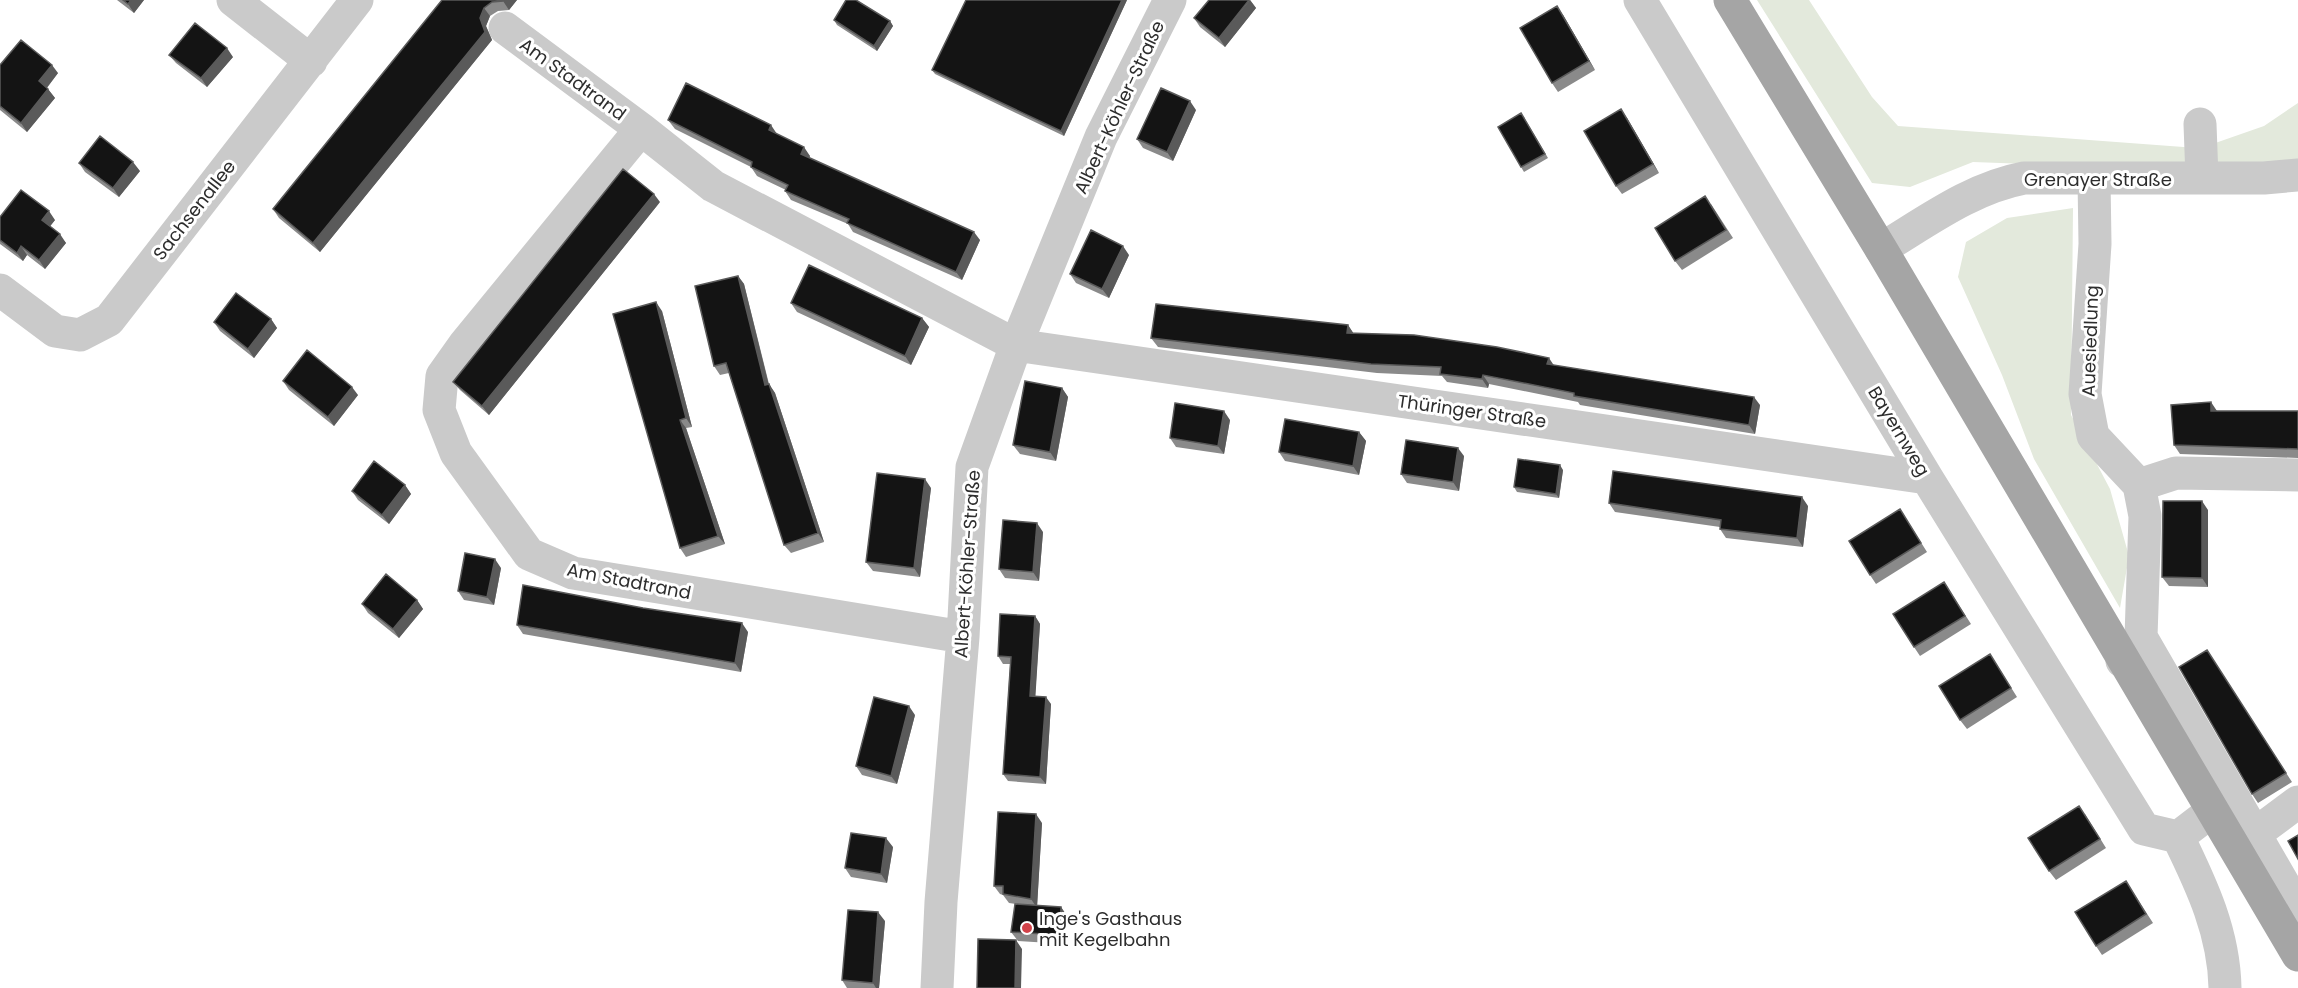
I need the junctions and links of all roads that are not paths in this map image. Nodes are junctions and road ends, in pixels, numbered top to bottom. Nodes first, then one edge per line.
1 (233, 0) edge
2 (357, 0) edge
3 (1170, 0) edge
4 (1640, 0) edge
5 (1730, 0) edge
6 (505, 28) dead end
7 (310, 61) junction
8 (2200, 124) dead end
9 (641, 129) junction
10 (2298, 175) edge
11 (2202, 178) junction
12 (2094, 179) junction
13 (1881, 249) junction
14 (0, 290) edge
15 (1016, 345) junction
16 (2298, 475) edge
17 (1927, 478) junction
18 (2139, 485) junction
19 (963, 637) junction
20 (2132, 649) junction
21 (2298, 802) edge
22 (2212, 812) junction
23 (2178, 837) junction
24 (2244, 842) junction
25 (2298, 909) edge
26 (2298, 955) edge
27 (937, 988) edge
28 (2225, 988) edge

1 - 7 street
2 - 7 street, Sachsenallee
3 - 15 street, Albert-Köhler-Straße
4 - 17 street, Bayernweg
5 - 13 main road
6 - 9 street, Am Stadtrand
7 - 14 street, Sachsenallee
8 - 11 street
9 - 15 street, Am Stadtrand
9 - 19 street, Am Stadtrand
10 - 11 street, Grenayer Straße
11 - 12 street, Grenayer Straße
12 - 13 street, Grenayer Straße
12 - 18 street, Auesiedlung
13 - 20 main road
15 - 17 street, Thüringer Straße
15 - 19 street, Albert-Köhler-Straße
16 - 18 street
17 - 23 street, Bayernweg
18 - 20 street
19 - 27 street, Albert-Köhler-Straße
20 - 22 main road
20 - 24 street
21 - 24 street
22 - 23 street
22 - 24 main road
23 - 28 street
24 - 25 street
24 - 26 main road

